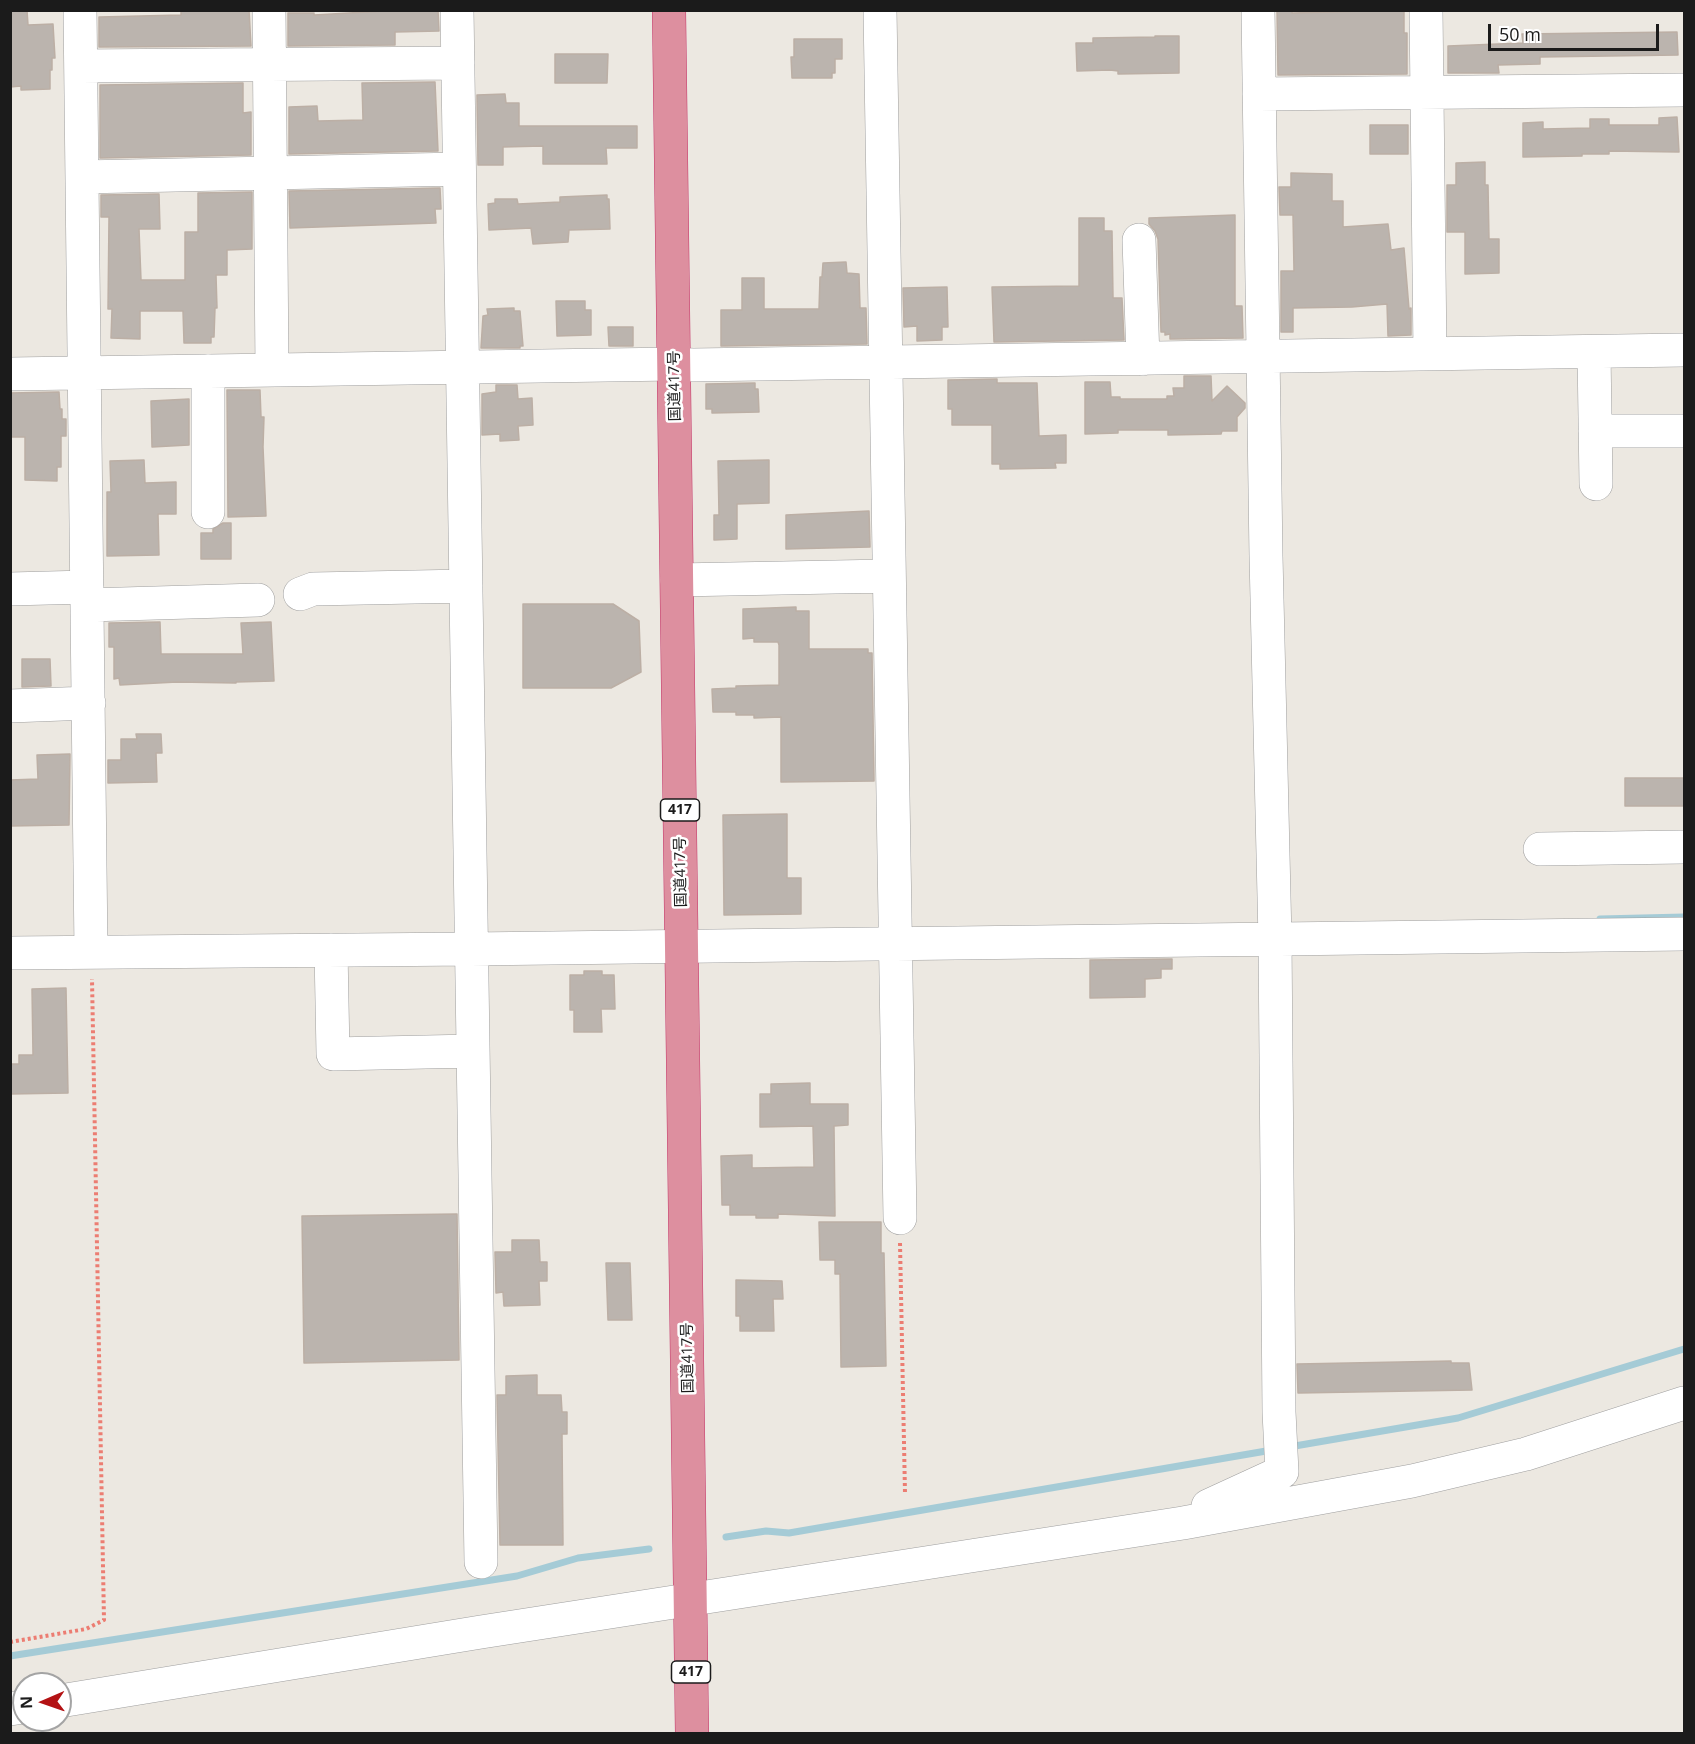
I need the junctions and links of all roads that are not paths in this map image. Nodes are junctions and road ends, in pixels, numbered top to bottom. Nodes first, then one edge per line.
1 (80, 10) edge
2 (269, 10) edge
3 (457, 10) edge
4 (669, 10) edge
5 (880, 10) edge
6 (1258, 10) edge
7 (1426, 10) edge
8 (458, 63) junction
9 (270, 65) junction
10 (81, 66) junction
11 (1684, 90) edge
12 (1427, 92) junction
13 (1260, 94) junction
14 (459, 169) junction
15 (271, 174) junction
16 (82, 177) junction
17 (1139, 240) dead end
18 (1684, 350) edge
19 (1594, 352) junction
20 (1430, 354) junction
21 (1263, 357) junction
22 (1143, 359) junction
23 (885, 363) junction
24 (674, 364) junction
25 (462, 366) junction
26 (272, 370) junction
27 (208, 371) junction
28 (10, 374) edge
29 (85, 374) junction
30 (1595, 430) junction
31 (1684, 431) edge
32 (1596, 484) dead end
33 (208, 512) dead end
34 (888, 576) junction
35 (677, 580) junction
36 (466, 586) junction
37 (10, 589) edge
38 (300, 594) dead end
39 (88, 596) junction
40 (258, 600) dead end
41 (89, 704) junction
42 (10, 706) edge
43 (1684, 847) edge
44 (1540, 849) dead end
45 (1684, 933) edge
46 (1275, 939) junction
47 (894, 942) junction
48 (682, 946) junction
49 (471, 949) junction
50 (92, 951) junction
51 (331, 951) junction
52 (10, 953) edge
53 (473, 1051) junction
54 (900, 1218) road end
55 (1684, 1403) edge
56 (1184, 1522) junction
57 (481, 1562) dead end
58 (691, 1604) junction
59 (72, 1699) edge
60 (692, 1734) edge

1 - 10 street
2 - 9 street
3 - 8 street
4 - 24 highway, 国道417号 / 417
5 - 23 street
6 - 13 street
7 - 12 street
8 - 9 street
8 - 14 street
9 - 10 street
9 - 15 street
10 - 16 street
11 - 12 street
12 - 13 street
12 - 20 street
13 - 21 street
14 - 15 street
14 - 25 street
15 - 16 street
15 - 26 street
16 - 29 street
17 - 22 street
18 - 19 street
19 - 20 street
19 - 30 street
20 - 21 street
21 - 22 street
21 - 46 street
22 - 23 street
23 - 24 street
23 - 34 street
24 - 25 street
24 - 35 highway, 国道417号 / 417
25 - 26 street
25 - 36 street
26 - 27 street
27 - 29 street
27 - 33 street
28 - 29 street
29 - 39 street
30 - 31 street
30 - 32 street
34 - 35 street
34 - 47 street
35 - 48 highway, 国道417号 / 417
36 - 38 street
36 - 49 street
37 - 39 street
39 - 40 street
39 - 41 street
41 - 42 street
41 - 50 street
43 - 44 street
45 - 46 street
46 - 47 street
46 - 56 street
47 - 48 street
47 - 54 street
48 - 49 street
48 - 58 highway, 国道417号 / 417
49 - 51 street
49 - 53 street
50 - 51 street
50 - 52 street
51 - 53 street
53 - 57 street
55 - 56 street
56 - 58 street
58 - 59 street
58 - 60 highway, 国道417号 / 417

